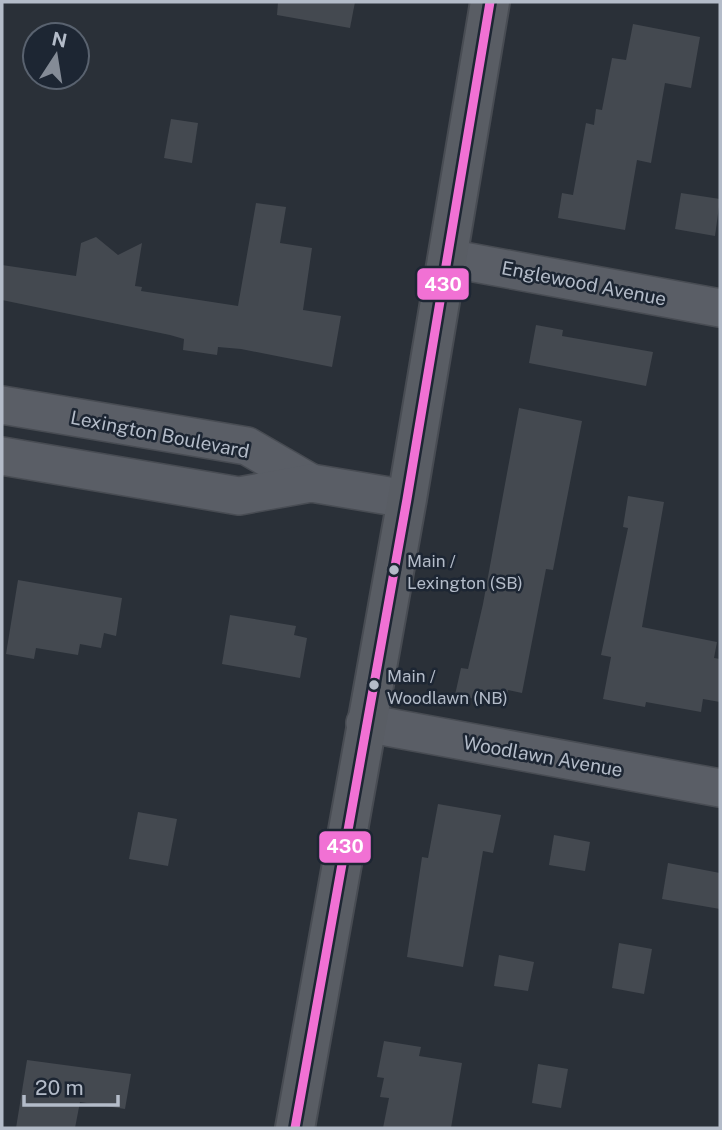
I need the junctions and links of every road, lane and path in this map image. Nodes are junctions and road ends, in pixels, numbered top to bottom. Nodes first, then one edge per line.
1 (490, 2) edge
2 (447, 258) junction
3 (720, 308) edge
4 (2, 405) edge
5 (2, 456) edge
6 (311, 483) junction
7 (407, 499) junction
8 (365, 723) junction
9 (720, 788) edge
10 (295, 1128) edge

1 - 2 main road
2 - 3 street, Englewood Avenue
2 - 7 main road
4 - 6 street, Lexington Boulevard
5 - 6 street, Lexington Boulevard
6 - 7 street, Lexington Boulevard
7 - 8 main road
8 - 9 street, Woodlawn Avenue
8 - 10 main road

